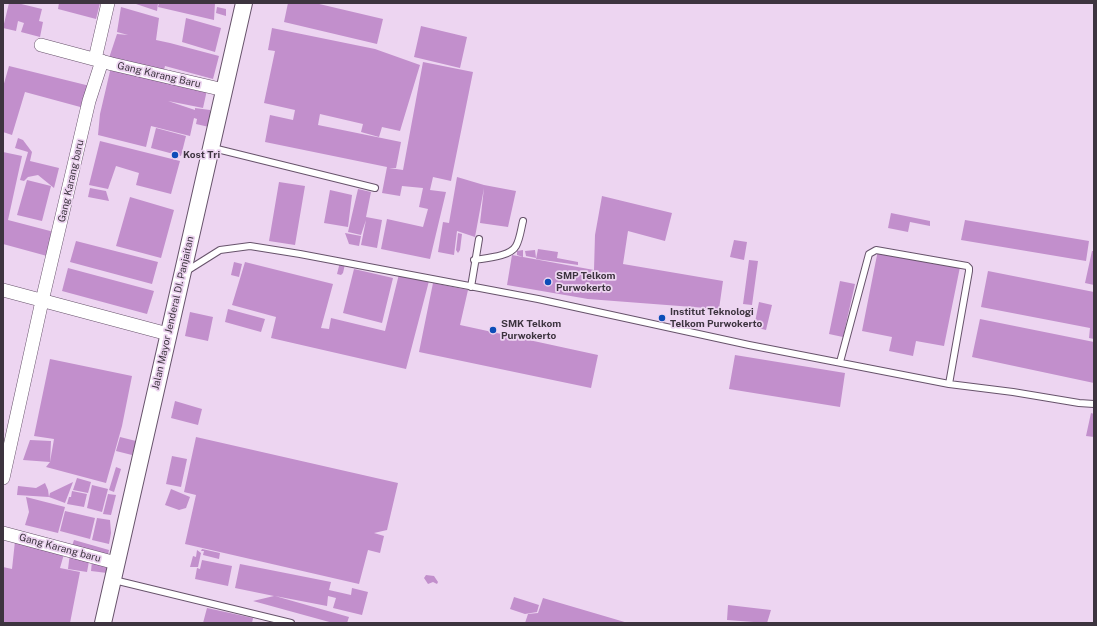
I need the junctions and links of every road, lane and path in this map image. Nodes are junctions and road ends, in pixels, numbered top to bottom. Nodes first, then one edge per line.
1 (108, 3) edge
2 (244, 3) edge
3 (41, 45) dead end
4 (98, 60) junction
5 (224, 90) junction
6 (211, 148) junction
7 (375, 188) dead end
8 (523, 221) dead end
9 (479, 239) dead end
10 (474, 260) junction
11 (182, 274) junction
12 (471, 287) junction
13 (3, 290) edge
14 (42, 301) junction
15 (168, 334) junction
16 (840, 362) junction
17 (949, 384) junction
18 (1094, 404) edge
19 (3, 478) edge
20 (3, 533) edge
21 (116, 563) junction
22 (112, 580) junction
23 (102, 623) edge
24 (291, 623) edge

1 - 4 street
2 - 5 street, Jalan Mayor Jenderal DI. Panjaitan
3 - 4 street, Gang Karang Baru
4 - 5 street, Gang Karang Baru
4 - 14 street, Gang Karang baru
5 - 6 street, Jalan Mayor Jenderal DI. Panjaitan
6 - 7 lane
6 - 11 street, Jalan Mayor Jenderal DI. Panjaitan
8 - 10 lane
9 - 10 lane
10 - 12 lane
11 - 12 lane
11 - 15 street, Jalan Mayor Jenderal DI. Panjaitan
12 - 16 lane
13 - 14 street
14 - 15 street
14 - 19 street, Gang Karang baru
15 - 21 street, Jalan Mayor Jenderal DI. Panjaitan
16 - 17 lane
16 - 17 lane
17 - 18 lane
20 - 21 street, Gang Karang baru
21 - 22 street, Jalan Mayor Jenderal DI. Panjaitan
22 - 23 street, Jalan Mayor Jenderal DI. Panjaitan
22 - 24 lane

